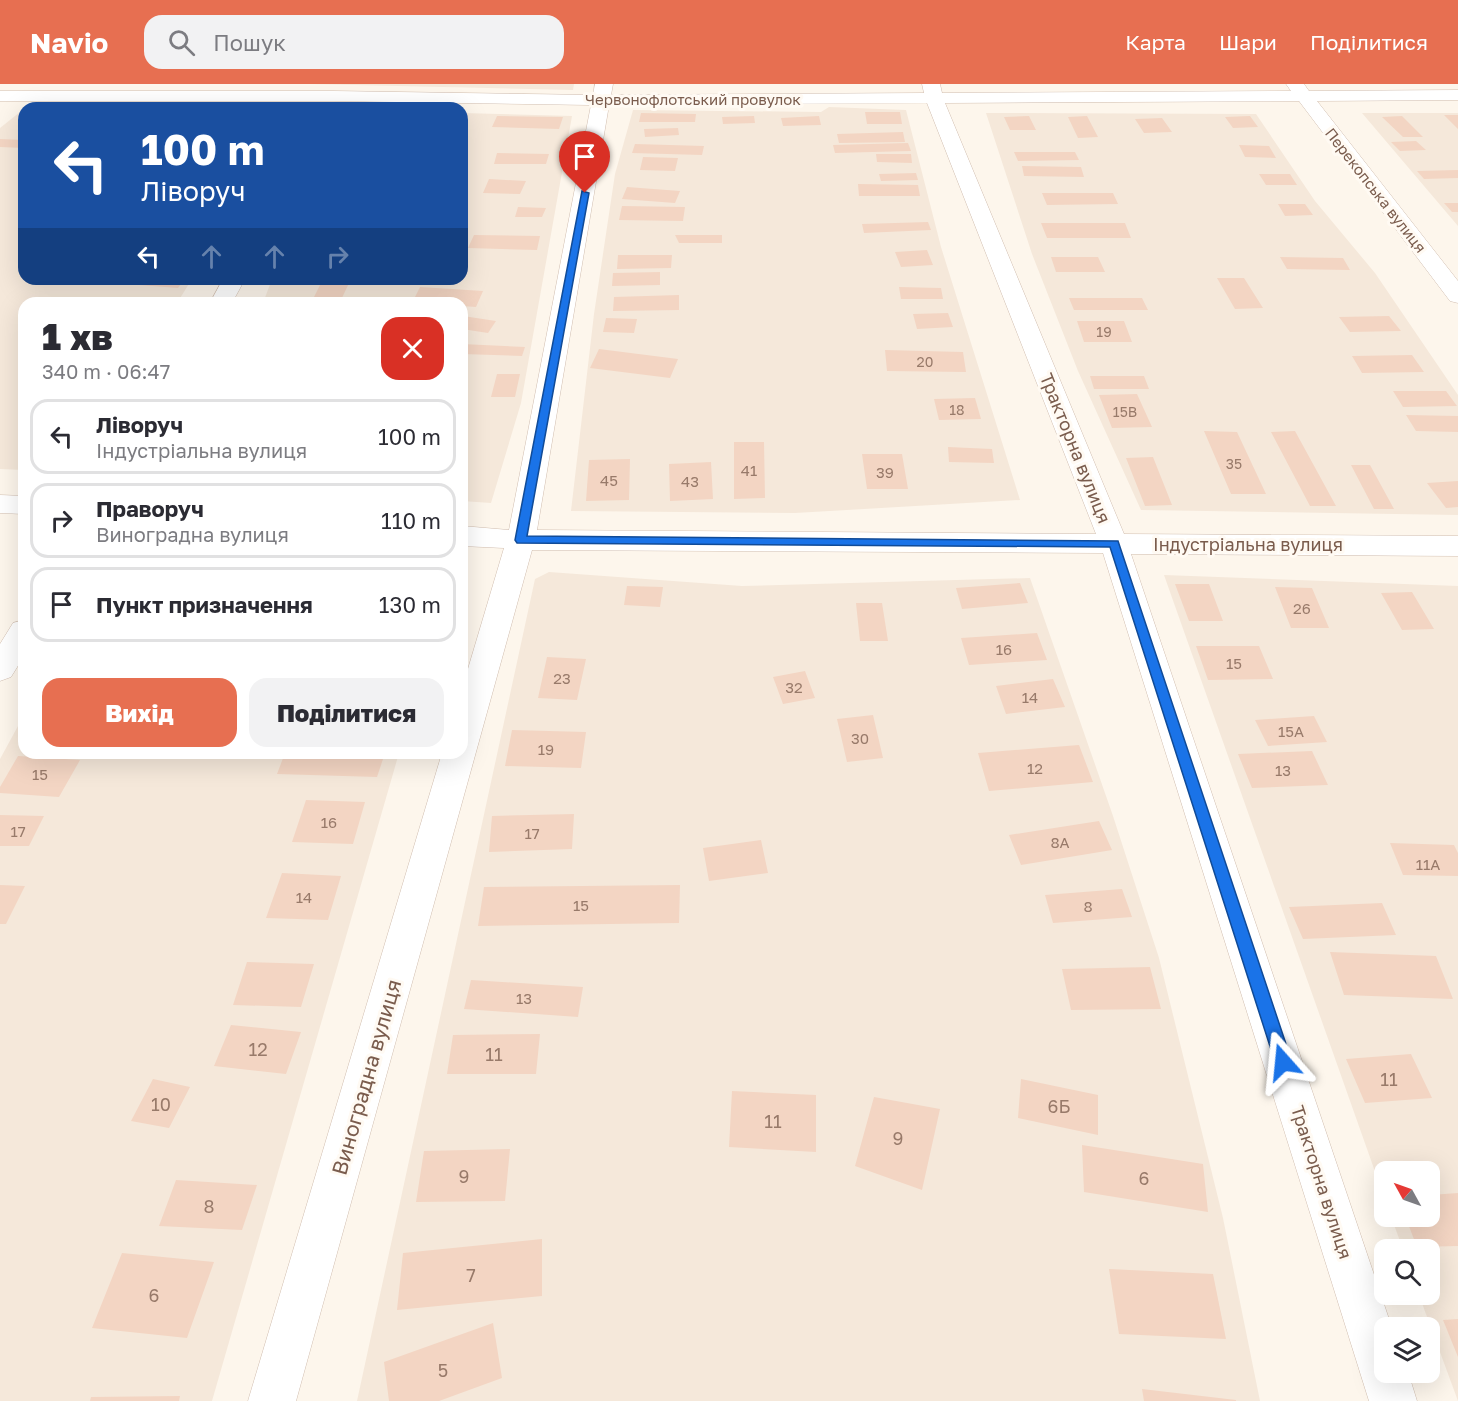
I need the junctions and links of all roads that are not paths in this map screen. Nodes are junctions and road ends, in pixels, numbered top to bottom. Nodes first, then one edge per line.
1 (22, 84) edge
2 (1300, 90) edge
3 (932, 91) edge
4 (603, 92) edge
5 (1458, 95) edge
6 (1, 98) edge
7 (330, 102) edge
8 (1458, 296) edge
9 (0, 504) edge
10 (18, 505) edge
11 (468, 536) edge
12 (521, 540) junction
13 (1114, 543) junction
14 (1458, 546) edge
15 (18, 640) edge
16 (0, 669) edge
17 (468, 723) edge
18 (457, 759) edge
19 (272, 1401) edge
20 (1393, 1401) edge

1 - 6 street
2 - 3 street, Червонофлотський провулок
2 - 5 street, Червонофлотський провулок
2 - 8 street, Перекопська вулиця
3 - 4 street, Червонофлотський провулок
3 - 13 street, Тракторна вулиця
4 - 7 street, Червонофлотський провулок
4 - 12 street
6 - 7 street, Червонофлотський провулок
9 - 10 street
11 - 12 street, Індустріальна вулиця
12 - 13 street, Індустріальна вулиця
12 - 17 street
13 - 14 street, Індустріальна вулиця
13 - 20 street, Тракторна вулиця
15 - 16 street
18 - 19 street, Виноградна вулиця

